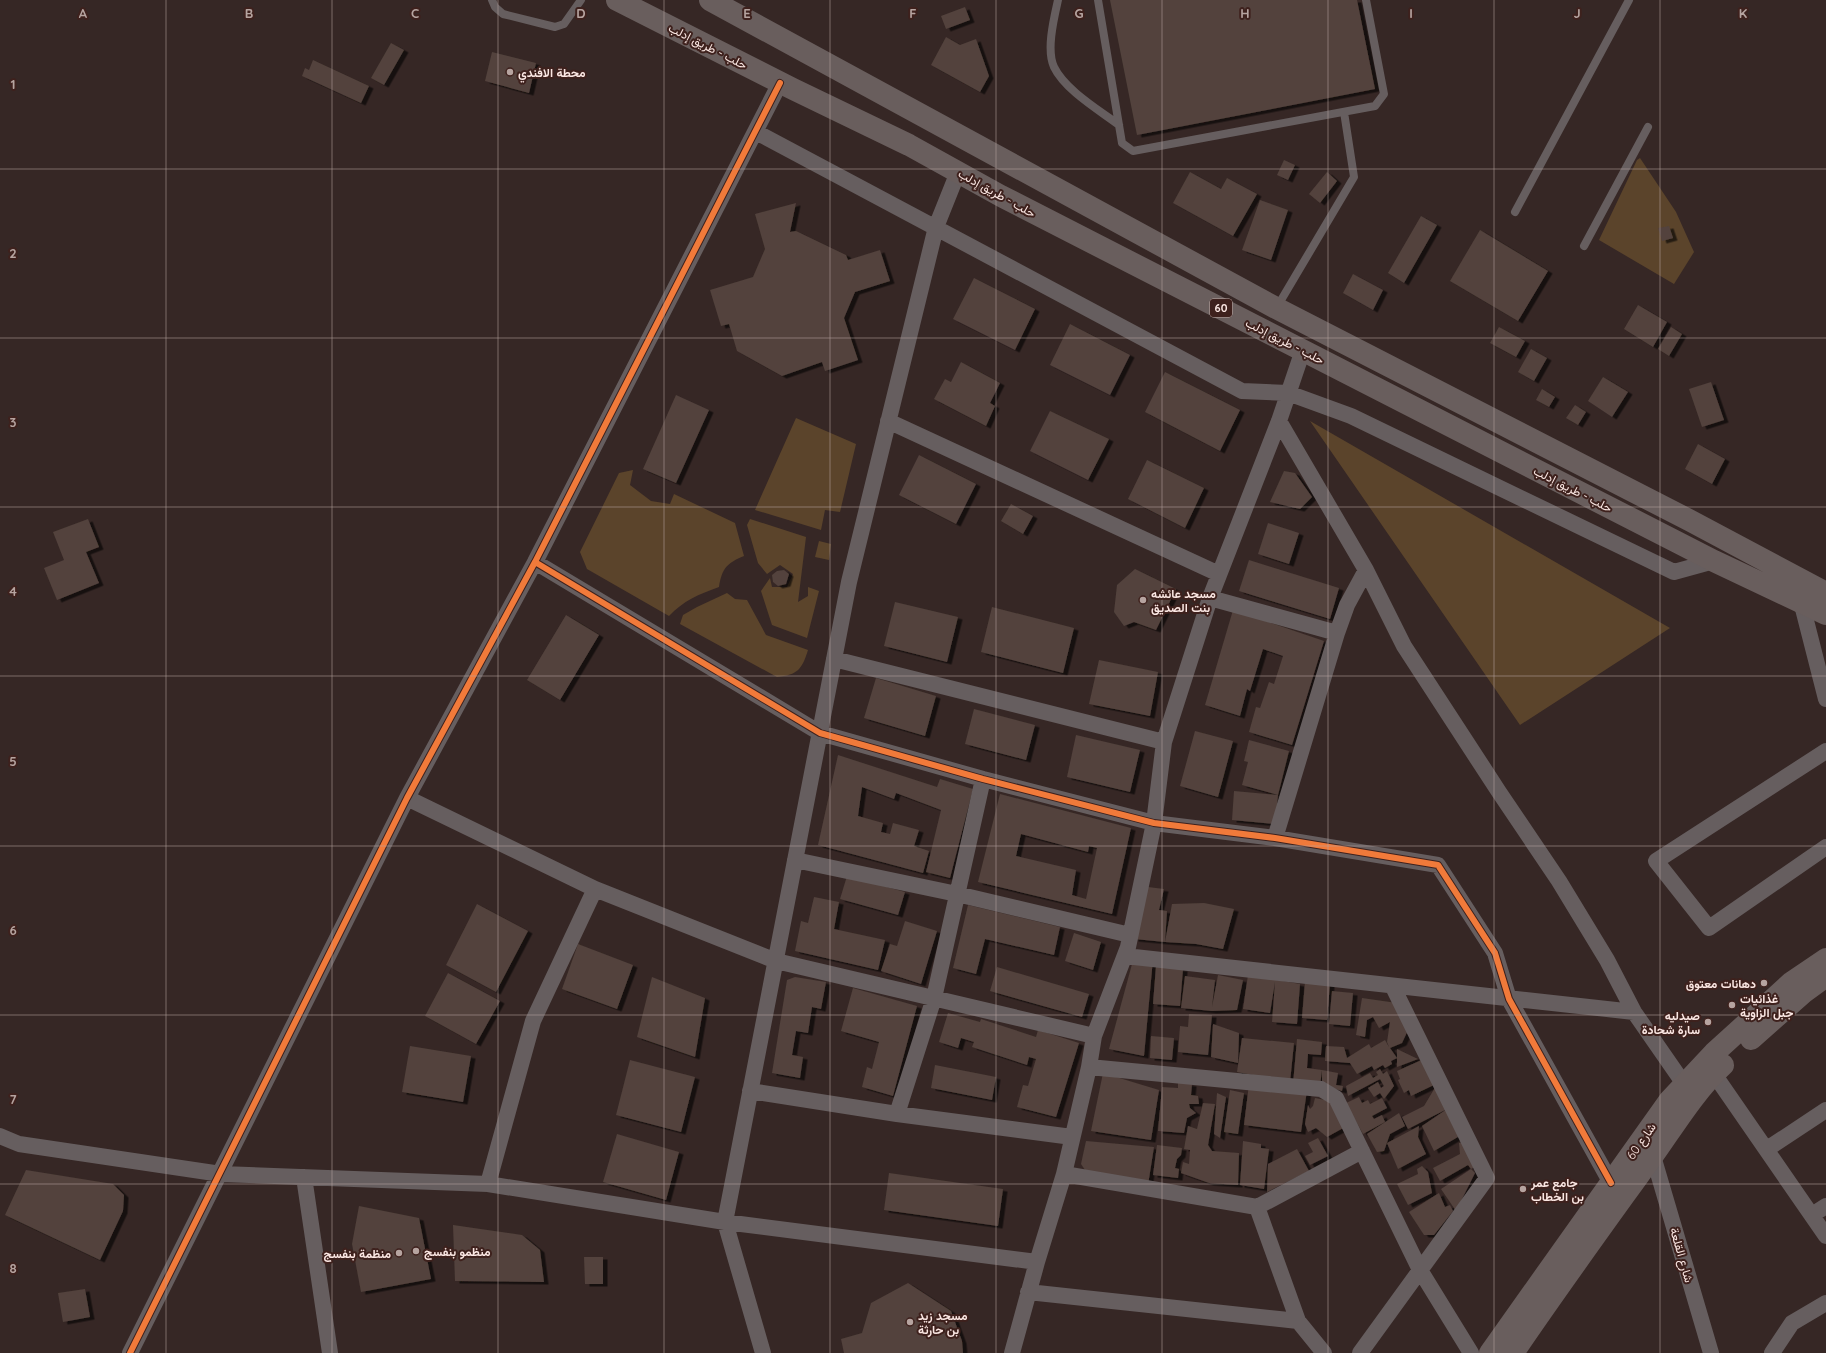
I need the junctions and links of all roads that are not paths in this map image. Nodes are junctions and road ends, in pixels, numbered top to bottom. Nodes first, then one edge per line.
1 (492, 0) edge
2 (581, 0) edge
3 (617, 0) edge
4 (710, 0) edge
5 (1058, 0) edge
6 (1098, 0) edge
7 (1366, 0) edge
8 (1629, 0) edge
9 (780, 82) junction
10 (1344, 112) junction
11 (924, 116) junction
12 (1119, 124) junction
13 (1648, 127) dead end
14 (756, 132) junction
15 (909, 145) junction
16 (958, 172) junction
17 (1515, 212) dead end
18 (936, 227) junction
19 (1584, 246) dead end
20 (1276, 308) junction
21 (1303, 350) junction
22 (1288, 393) junction
23 (888, 421) junction
24 (1279, 421) junction
25 (1714, 561) junction
26 (535, 562) junction
27 (1366, 570) junction
28 (1219, 574) junction
29 (1826, 593) edge
30 (1210, 598) junction
31 (1801, 601) junction
32 (1826, 614) edge
33 (1337, 633) junction
34 (834, 659) junction
35 (1826, 699) edge
36 (820, 733) junction
37 (1164, 742) junction
38 (1826, 751) edge
39 (983, 779) junction
40 (407, 798) junction
41 (1154, 823) junction
42 (1275, 838) junction
43 (1826, 847) edge
44 (795, 860) junction
45 (595, 889) junction
46 (957, 894) junction
47 (1130, 935) junction
48 (1125, 956) junction
49 (1826, 959) edge
50 (776, 961) junction
51 (1826, 976) edge
52 (1393, 987) junction
53 (934, 998) junction
54 (1509, 999) junction
55 (1634, 1012) junction
56 (1094, 1036) junction
57 (1090, 1067) junction
58 (1714, 1074) junction
59 (1684, 1084) junction
60 (750, 1091) junction
61 (1826, 1110) edge
62 (897, 1114) junction
63 (0, 1136) edge
64 (1072, 1137) junction
65 (1767, 1149) junction
66 (1362, 1151) junction
67 (1653, 1156) junction
68 (221, 1174) junction
69 (1064, 1174) junction
70 (304, 1177) junction
71 (1611, 1183) junction
72 (488, 1184) junction
73 (1826, 1206) edge
74 (1257, 1207) junction
75 (1812, 1215) junction
76 (725, 1222) junction
77 (1826, 1236) edge
78 (1037, 1262) junction
79 (1420, 1270) junction
80 (1028, 1292) junction
81 (1826, 1303) edge
82 (1298, 1321) junction
83 (130, 1353) edge
84 (330, 1353) edge
85 (763, 1353) edge
86 (1012, 1353) edge
87 (1324, 1353) edge
88 (1360, 1353) edge
89 (1471, 1353) edge
90 (1490, 1353) edge
91 (1513, 1353) edge
92 (1711, 1353) edge
93 (1772, 1353) edge

1 - 2 lane
3 - 9 main road, حلب - طريق إدلب / 60
4 - 11 main road, حلب - طريق إدلب / 60
5 - 12 lane
6 - 12 lane
7 - 10 lane
8 - 17 lane
9 - 14 street
9 - 15 main road, حلب - طريق إدلب / 60
10 - 12 lane
10 - 20 lane
11 - 15 main road
11 - 20 main road, حلب - طريق إدلب / 60
13 - 19 lane
14 - 18 street
14 - 26 street
15 - 16 main road, حلب - طريق إدلب / 60
16 - 18 street
16 - 21 main road, حلب - طريق إدلب / 60
18 - 22 street
18 - 23 street
20 - 29 main road, حلب - طريق إدلب / 60
21 - 22 street
21 - 25 main road, حلب - طريق إدلب / 60
22 - 24 street
22 - 25 street
23 - 28 street
23 - 34 street
24 - 27 street
24 - 28 street
25 - 31 main road, حلب - طريق إدلب / 60
26 - 36 street
26 - 40 street
27 - 33 street
27 - 55 street
28 - 30 street
30 - 33 street
30 - 37 street
31 - 32 main road, حلب - طريق إدلب / 60
31 - 35 street
33 - 42 street
34 - 36 street
34 - 37 street
36 - 39 street
36 - 44 street
37 - 41 street
38 - 43 street
39 - 41 street
39 - 46 street
40 - 45 street
40 - 68 street
41 - 42 street
41 - 47 street
42 - 54 street
44 - 46 street
44 - 50 street
45 - 50 street
45 - 72 street
46 - 47 street
46 - 53 street
47 - 48 street
48 - 52 street
48 - 56 street
49 - 59 main road, شارع 60
50 - 53 street
50 - 60 street
51 - 58 main road, شارع 60
52 - 54 street
52 - 79 street
53 - 56 street
53 - 62 street
54 - 55 street
54 - 71 street
55 - 59 street
56 - 57 street
57 - 64 street
57 - 66 street
58 - 65 street
58 - 67 main road, شارع 60
59 - 71 main road, شارع 60
60 - 62 street
60 - 76 street
61 - 65 street
62 - 64 street
63 - 68 street
64 - 69 street
65 - 75 street
66 - 74 street
66 - 79 street
67 - 91 main road, شارع 60
67 - 92 street, شارع القلعة
68 - 70 street
68 - 83 street
69 - 74 street
69 - 78 street
70 - 72 street
70 - 84 street
71 - 90 main road, شارع 60
72 - 76 street
73 - 75 street
74 - 82 street
75 - 77 street
76 - 78 street
76 - 85 street
78 - 80 street
79 - 88 street
79 - 89 street
80 - 82 street
80 - 86 street
81 - 93 street
82 - 87 street

